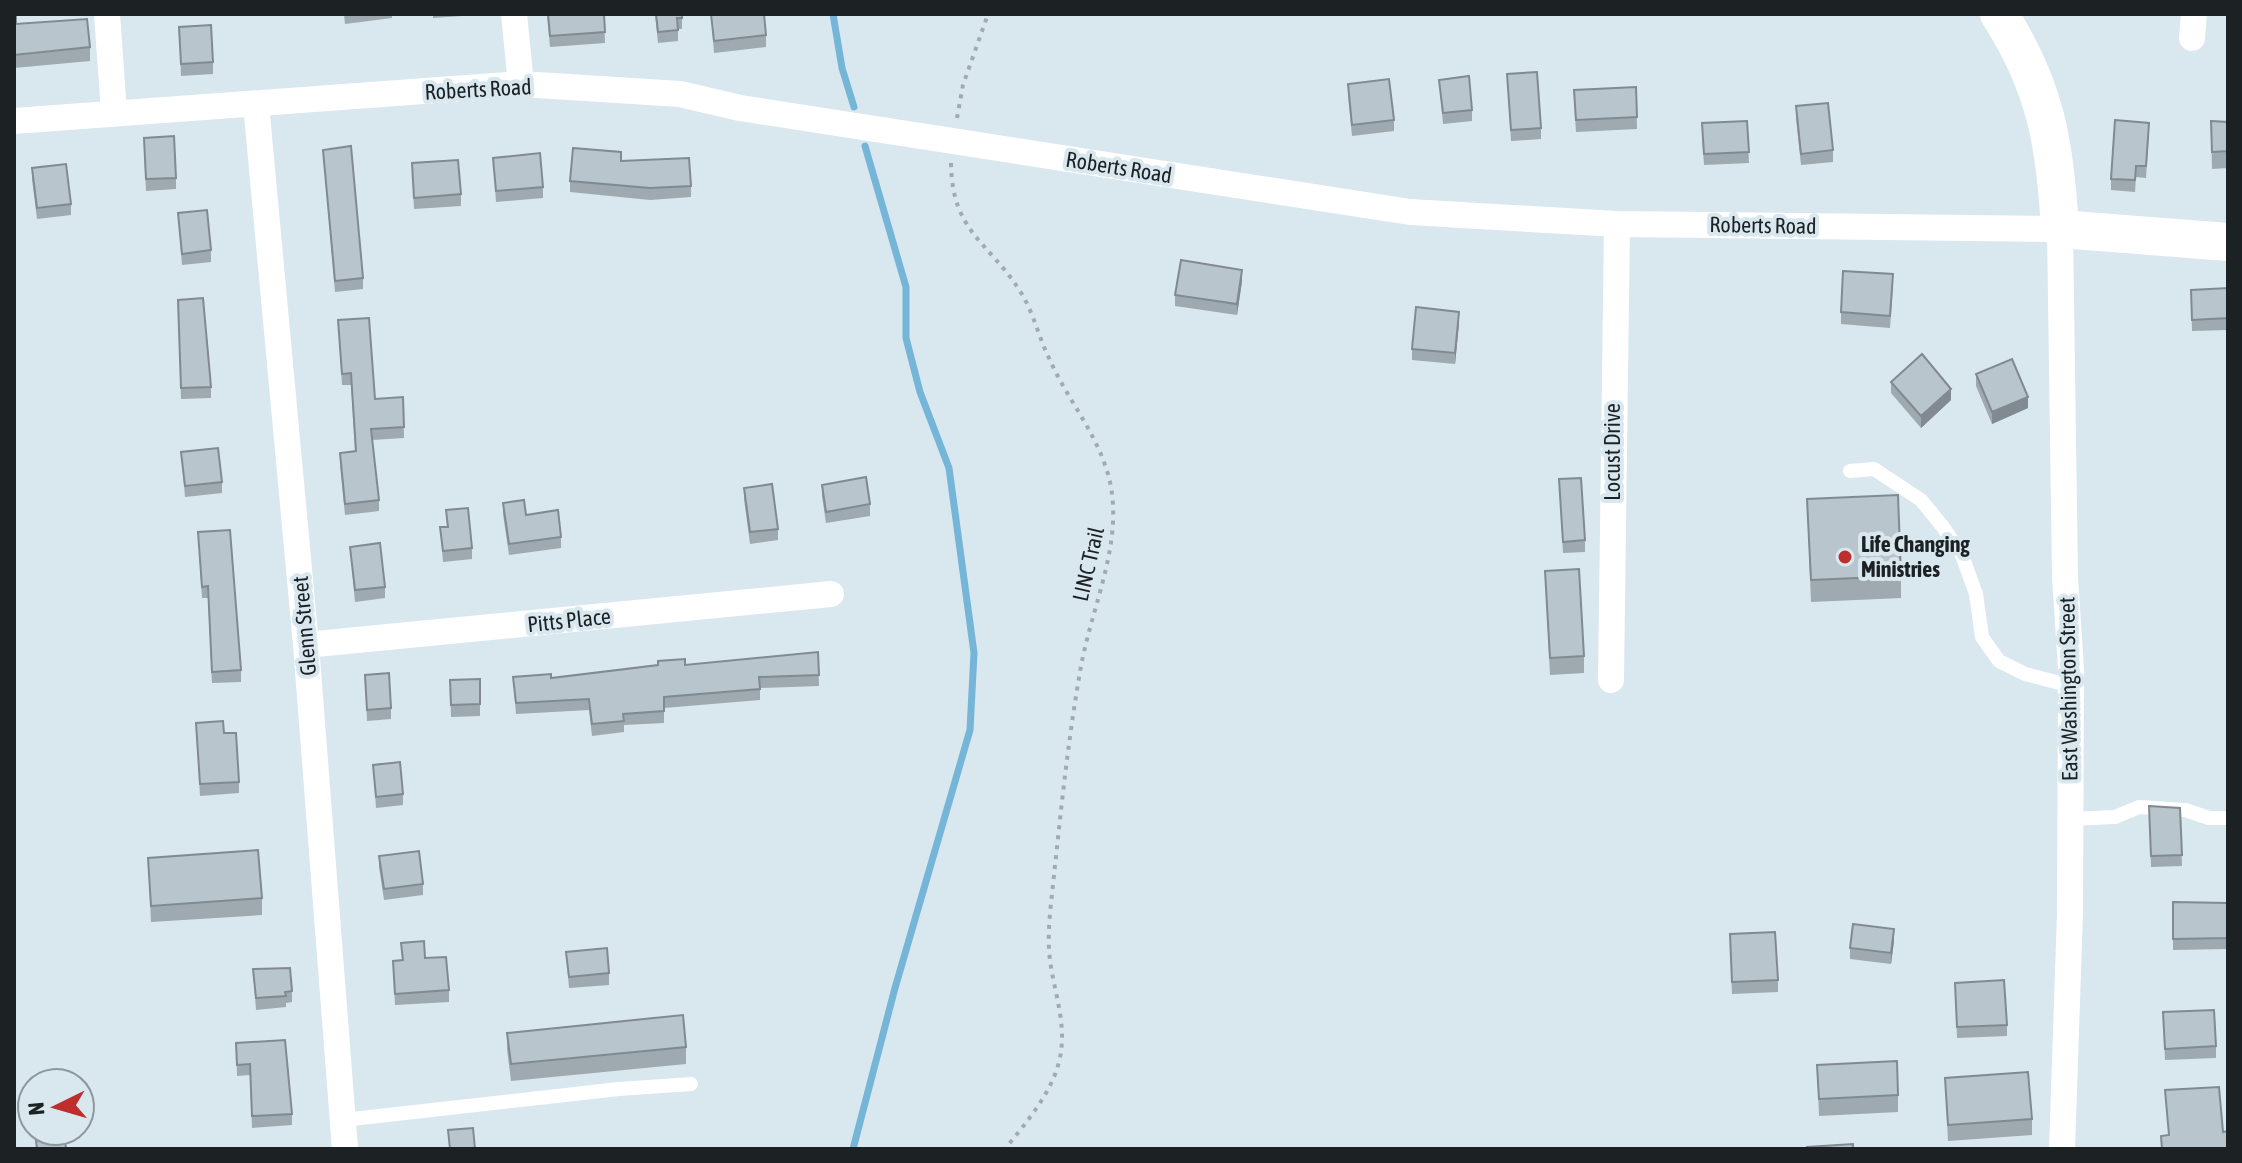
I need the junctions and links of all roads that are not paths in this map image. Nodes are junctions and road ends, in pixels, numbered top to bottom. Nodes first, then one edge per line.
1 (107, 14) edge
2 (514, 14) edge
3 (1999, 14) edge
4 (521, 84) junction
5 (256, 104) junction
6 (114, 112) junction
7 (14, 121) edge
8 (1617, 224) junction
9 (2060, 229) junction
10 (2228, 242) edge
11 (1850, 471) dead end
12 (831, 594) dead end
13 (306, 645) junction
14 (1611, 680) dead end
15 (2071, 686) junction
16 (2228, 818) edge
17 (2070, 819) junction
18 (691, 1084) dead end
19 (343, 1120) junction
20 (345, 1149) edge
21 (2062, 1149) edge

1 - 6 street
2 - 4 street
3 - 9 street
4 - 5 street, Roberts Road
4 - 8 street, Roberts Road
5 - 6 street, Roberts Road
5 - 13 street, Glenn Street
6 - 7 street, Roberts Road
8 - 9 street, Roberts Road
8 - 14 street, Locust Drive
9 - 10 street, Roberts Road
9 - 15 street, East Washington Street
11 - 15 lane
12 - 13 street, Pitts Place
13 - 19 street, Glenn Street
15 - 17 street, East Washington Street
16 - 17 lane
17 - 21 street, East Washington Street
18 - 19 lane
19 - 20 street, Glenn Street

